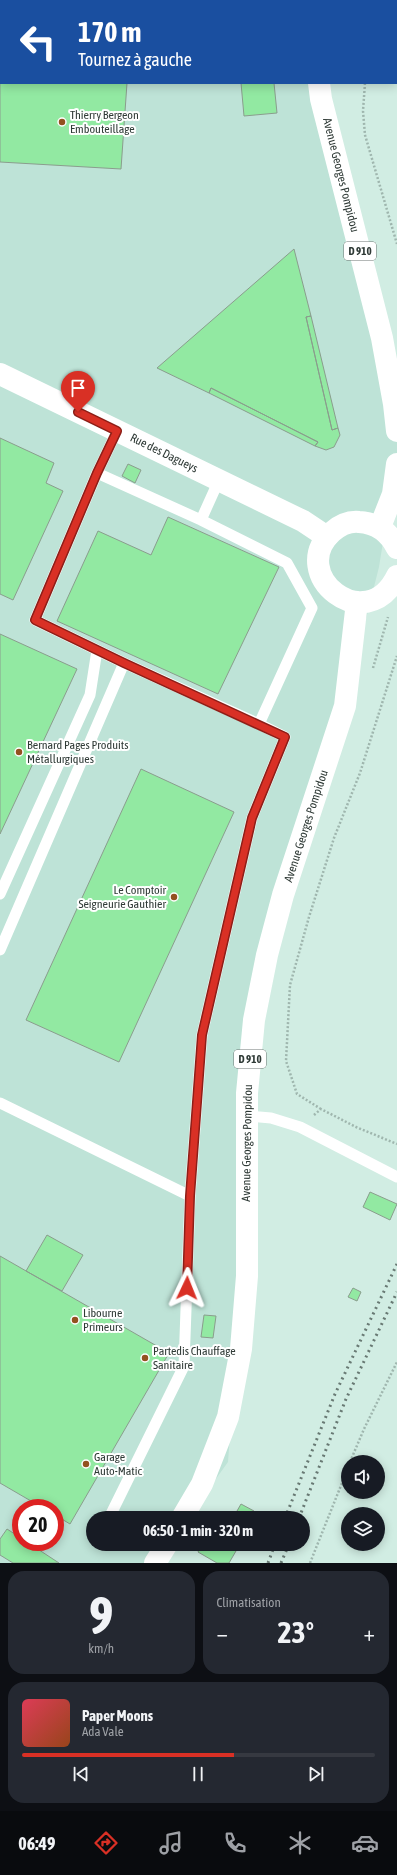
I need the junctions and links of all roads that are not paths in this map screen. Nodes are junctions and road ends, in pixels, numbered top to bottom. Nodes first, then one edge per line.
1 (319, 84) edge
2 (0, 374) edge
3 (117, 431) junction
4 (397, 431) edge
5 (397, 464) edge
6 (97, 473) junction
7 (219, 480) junction
8 (201, 520) junction
9 (380, 527) junction
10 (327, 537) junction
11 (397, 548) edge
12 (397, 576) edge
13 (357, 602) junction
14 (97, 650) junction
15 (124, 663) junction
16 (259, 724) junction
17 (0, 894) edge
18 (0, 950) edge
19 (0, 1103) edge
20 (247, 1116) junction
21 (397, 1177) edge
22 (190, 1196) junction
23 (112, 1511) edge
24 (186, 1511) edge
25 (162, 1551) edge
26 (155, 1563) edge

1 - 4 main road, Avenue Georges Pompidou / D 910
2 - 3 main road, Rue des Dagueys
3 - 6 lane
3 - 7 main road, Rue des Dagueys
5 - 9 main road
6 - 8 lane
6 - 14 lane
7 - 8 lane
7 - 10 main road, Rue des Dagueys
8 - 16 lane
9 - 10 main road
9 - 11 main road
10 - 13 main road
12 - 13 main road
13 - 20 main road, Avenue Georges Pompidou / D 910
14 - 15 lane
14 - 17 lane
15 - 16 lane
15 - 18 lane
16 - 22 lane
19 - 22 lane
20 - 21 lane
20 - 24 main road, Avenue Georges Pompidou / D 910
22 - 23 lane
25 - 26 main road

